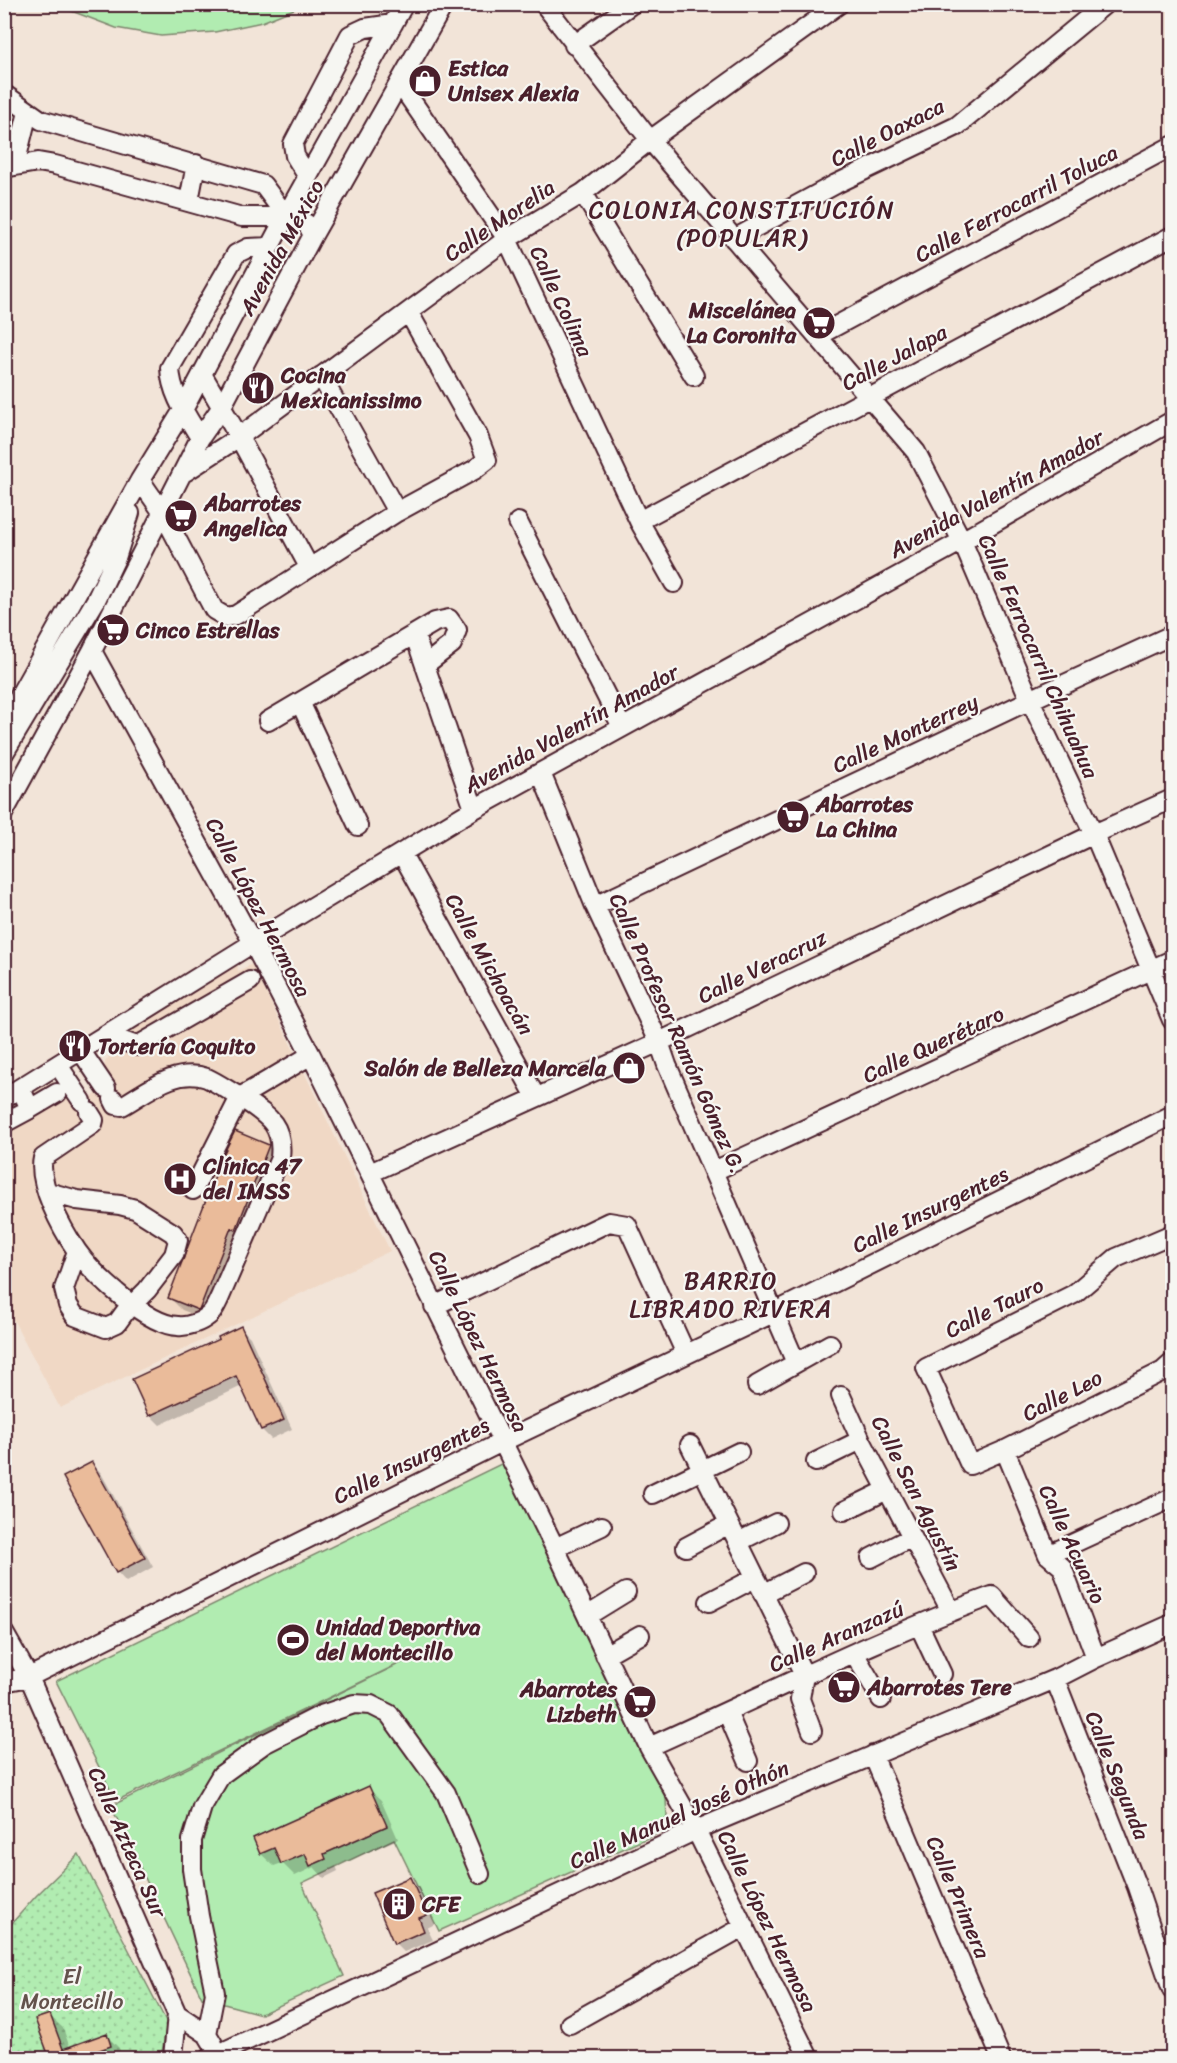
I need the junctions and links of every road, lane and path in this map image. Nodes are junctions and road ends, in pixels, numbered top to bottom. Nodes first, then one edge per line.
1 (404, 4) edge
2 (444, 4) edge
3 (544, 4) edge
4 (632, 4) edge
5 (839, 4) edge
6 (1105, 4) edge
7 (393, 24) junction
8 (574, 45) junction
9 (400, 84) junction
10 (4, 94) edge
11 (28, 112) junction
12 (650, 140) junction
13 (1173, 146) edge
14 (196, 165) junction
15 (10, 166) edge
16 (308, 177) junction
17 (583, 193) junction
18 (189, 201) junction
19 (285, 216) junction
20 (313, 235) junction
21 (1173, 236) edge
22 (507, 239) junction
23 (734, 239) junction
24 (269, 247) junction
25 (410, 313) junction
26 (819, 335) junction
27 (201, 374) junction
28 (321, 376) junction
29 (694, 376) dead end
30 (871, 396) junction
31 (222, 408) junction
32 (183, 410) junction
33 (1173, 421) edge
34 (239, 437) junction
35 (200, 438) junction
36 (183, 473) junction
37 (140, 480) junction
38 (397, 512) junction
39 (163, 513) junction
40 (639, 521) junction
41 (518, 522) dead end
42 (962, 541) junction
43 (116, 558) junction
44 (309, 567) junction
45 (674, 583) dead end
46 (1173, 635) edge
47 (415, 636) junction
48 (92, 651) junction
49 (425, 665) junction
50 (1030, 700) junction
51 (300, 702) junction
52 (268, 720) dead end
53 (4, 723) edge
54 (622, 727) junction
55 (4, 753) edge
56 (541, 773) junction
57 (1173, 799) edge
58 (474, 809) junction
59 (4, 812) edge
60 (358, 826) dead end
61 (1094, 834) junction
62 (402, 854) junction
63 (595, 906) junction
64 (253, 943) junction
65 (1173, 960) edge
66 (1150, 970) junction
67 (250, 981) dead end
68 (1173, 1020) edge
69 (106, 1035) junction
70 (659, 1042) junction
71 (81, 1051) junction
72 (310, 1055) junction
73 (58, 1065) junction
74 (21, 1089) junction
75 (57, 1093) dead end
76 (240, 1097) junction
77 (536, 1097) junction
78 (4, 1098) edge
79 (30, 1109) junction
80 (1173, 1115) edge
81 (4, 1124) edge
82 (714, 1171) junction
83 (370, 1173) junction
84 (193, 1190) dead end
85 (48, 1192) junction
86 (1173, 1234) edge
87 (77, 1251) junction
88 (133, 1304) junction
89 (434, 1306) junction
90 (773, 1313) junction
91 (830, 1344) dead end
92 (686, 1354) junction
93 (796, 1363) junction
94 (1173, 1363) edge
95 (757, 1385) dead end
96 (842, 1395) dead end
97 (861, 1440) junction
98 (502, 1442) junction
99 (690, 1445) dead end
100 (1005, 1450) junction
101 (739, 1452) dead end
102 (816, 1462) dead end
103 (970, 1465) joint
104 (703, 1470) junction
105 (887, 1490) junction
106 (653, 1494) dead end
107 (1173, 1498) edge
108 (844, 1511) dead end
109 (776, 1523) dead end
110 (729, 1524) junction
111 (602, 1526) dead end
112 (912, 1538) junction
113 (738, 1542) junction
114 (686, 1547) dead end
115 (555, 1548) junction
116 (1048, 1555) junction
117 (871, 1558) dead end
118 (804, 1573) dead end
119 (759, 1586) junction
120 (626, 1592) dead end
121 (709, 1602) dead end
122 (951, 1611) junction
123 (587, 1616) junction
124 (1173, 1624) edge
125 (919, 1625) junction
126 (4, 1633) edge
127 (640, 1635) dead end
128 (1029, 1638) dead end
129 (854, 1653) junction
130 (605, 1655) junction
131 (1096, 1658) junction
132 (942, 1674) dead end
133 (804, 1675) junction
134 (29, 1677) junction
135 (1055, 1679) junction
136 (4, 1682) edge
137 (881, 1699) dead end
138 (727, 1712) junction
139 (812, 1731) dead end
140 (649, 1747) junction
141 (873, 1755) junction
142 (748, 1761) dead end
143 (696, 1830) junction
144 (480, 1874) dead end
145 (744, 1926) junction
146 (1173, 1990) edge
147 (177, 2014) junction
148 (570, 2024) dead end
149 (207, 2034) junction
150 (217, 2057) edge
151 (173, 2058) edge
152 (809, 2058) edge
153 (1001, 2058) edge

1 - 7 street, Avenida México
2 - 9 street, Avenida México
3 - 8 street, Calle Ferrocarril Chihuahua
4 - 8 street
5 - 12 street, Calle Morelia
6 - 23 street, Calle Oaxaca
7 - 16 street, Avenida México
7 - 16 street
8 - 12 street, Calle Ferrocarril Chihuahua
9 - 20 street, Avenida México
9 - 22 street, Calle Colima
10 - 11 street
11 - 14 street
11 - 15 street
12 - 17 street, Calle Morelia
12 - 23 street, Calle Ferrocarril Chihuahua
13 - 26 street, Calle Ferrocarril Toluca
14 - 18 street
14 - 19 street
15 - 18 street
16 - 19 street, Avenida México
17 - 22 street, Calle Morelia
17 - 29 street
18 - 19 street
19 - 20 street
19 - 24 street, Avenida México
20 - 31 street, Avenida México
21 - 30 street, Calle Jalapa
22 - 25 street, Calle Morelia
22 - 40 street, Calle Colima
23 - 26 street, Calle Ferrocarril Chihuahua
24 - 27 street, Avenida México
24 - 32 street
25 - 28 street, Calle Morelia
25 - 38 street
26 - 30 street, Calle Ferrocarril Chihuahua
27 - 31 street
27 - 32 street, Avenida México
28 - 34 street, Calle Morelia
28 - 38 street
30 - 40 street, Calle Jalapa
30 - 42 street, Calle Ferrocarril Chihuahua
31 - 34 street
31 - 35 street, Avenida México
32 - 35 street
32 - 37 street, Avenida México
33 - 42 street, Avenida Valentín Amador
34 - 36 street, Calle Morelia
34 - 44 street
35 - 36 street, Avenida México
36 - 39 street, Avenida México
37 - 39 street
37 - 43 street, Avenida México
37 - 53 street, Avenida México
38 - 44 street
39 - 43 street, Avenida México
39 - 44 street
39 - 48 street, Avenida México
40 - 45 street, Calle Colima
41 - 54 street
42 - 50 street, Calle Ferrocarril Chihuahua
42 - 54 street, Avenida Valentín Amador
43 - 55 street, Avenida México
46 - 50 street, Calle Monterrey
47 - 49 street
47 - 49 street
47 - 51 street
48 - 59 street, Avenida México
48 - 64 street, Calle López Hermosa
49 - 58 street
50 - 61 street, Calle Ferrocarril Chihuahua
50 - 63 street, Calle Monterrey
51 - 52 street
51 - 60 street
54 - 56 street, Avenida Valentín Amador
56 - 58 street, Avenida Valentín Amador
56 - 63 street, Calle Profesor Ramón Gómez G.
57 - 61 street, Calle Veracruz
58 - 62 street, Avenida Valentín Amador
61 - 66 street, Calle Ferrocarril Chihuahua
61 - 70 street, Calle Veracruz
62 - 64 street, Avenida Valentín Amador
62 - 77 street, Calle Michoacán
63 - 70 street, Calle Profesor Ramón Gómez G.
64 - 69 street, Avenida Valentín Amador
64 - 72 street, Calle López Hermosa
65 - 66 street, Calle Querétaro
66 - 68 street, Calle Ferrocarril Chihuahua
66 - 82 street, Calle Querétaro
67 - 69 street
69 - 71 street, Avenida Valentín Amador
70 - 77 street, Calle Veracruz
70 - 82 street, Calle Profesor Ramón Gómez G.
71 - 73 street, Avenida Valentín Amador
71 - 76 street
72 - 76 street
72 - 83 street, Calle López Hermosa
73 - 74 street, Avenida Valentín Amador
73 - 85 street
74 - 78 street, Avenida Valentín Amador
74 - 79 street
75 - 79 street
76 - 84 street
76 - 88 street
77 - 83 street, Calle Veracruz
79 - 81 street
80 - 90 street, Calle Insurgentes
82 - 90 street, Calle Profesor Ramón Gómez G.
83 - 89 street, Calle López Hermosa
85 - 87 street
85 - 88 street
86 - 103 street, Calle Tauro
87 - 88 street
87 - 88 street
89 - 92 street
89 - 98 street, Calle López Hermosa
90 - 92 street, Calle Insurgentes
90 - 93 street, Calle Profesor Ramón Gómez G.
91 - 93 street
92 - 98 street, Calle Insurgentes
93 - 95 street
94 - 100 street, Calle Leo
96 - 97 street, Calle San Agustín
97 - 102 street
97 - 105 street, Calle San Agustín
98 - 115 street, Calle López Hermosa
98 - 134 street, Calle Insurgentes
99 - 104 street
100 - 103 street, Calle Leo
100 - 116 street, Calle Acuario
101 - 104 street
104 - 106 street
104 - 110 street
105 - 108 street
105 - 112 street, Calle San Agustín
107 - 116 street
109 - 113 street
110 - 113 street
110 - 114 street
111 - 115 street
112 - 117 street
112 - 122 street, Calle San Agustín
113 - 119 street
115 - 123 street, Calle López Hermosa
116 - 131 street, Calle Acuario
118 - 119 street
119 - 121 street
119 - 133 street
120 - 123 street
122 - 125 street, Calle Aranzazú
122 - 128 street, Calle Aranzazú
123 - 130 street, Calle López Hermosa
124 - 131 street, Calle Manuel José Othón
125 - 129 street, Calle Aranzazú
125 - 132 street
126 - 134 street, Calle Azteca Sur
127 - 130 street
129 - 133 street, Calle Aranzazú
129 - 137 street
130 - 140 street, Calle López Hermosa
131 - 135 street, Calle Manuel José Othón
133 - 138 street, Calle Aranzazú
133 - 139 street
134 - 136 street, Calle Insurgentes
134 - 147 street, Calle Azteca Sur
135 - 141 street, Calle Manuel José Othón
135 - 146 street, Calle Segunda
138 - 140 street, Calle Aranzazú
138 - 142 street
140 - 143 street, Calle López Hermosa
141 - 143 street, Calle Manuel José Othón
141 - 153 street, Calle Primera
143 - 145 street, Calle López Hermosa
143 - 150 street, Calle Manuel José Othón
144 - 149 street
145 - 148 street
145 - 152 street, Calle López Hermosa
147 - 149 street
147 - 151 street
149 - 150 street

